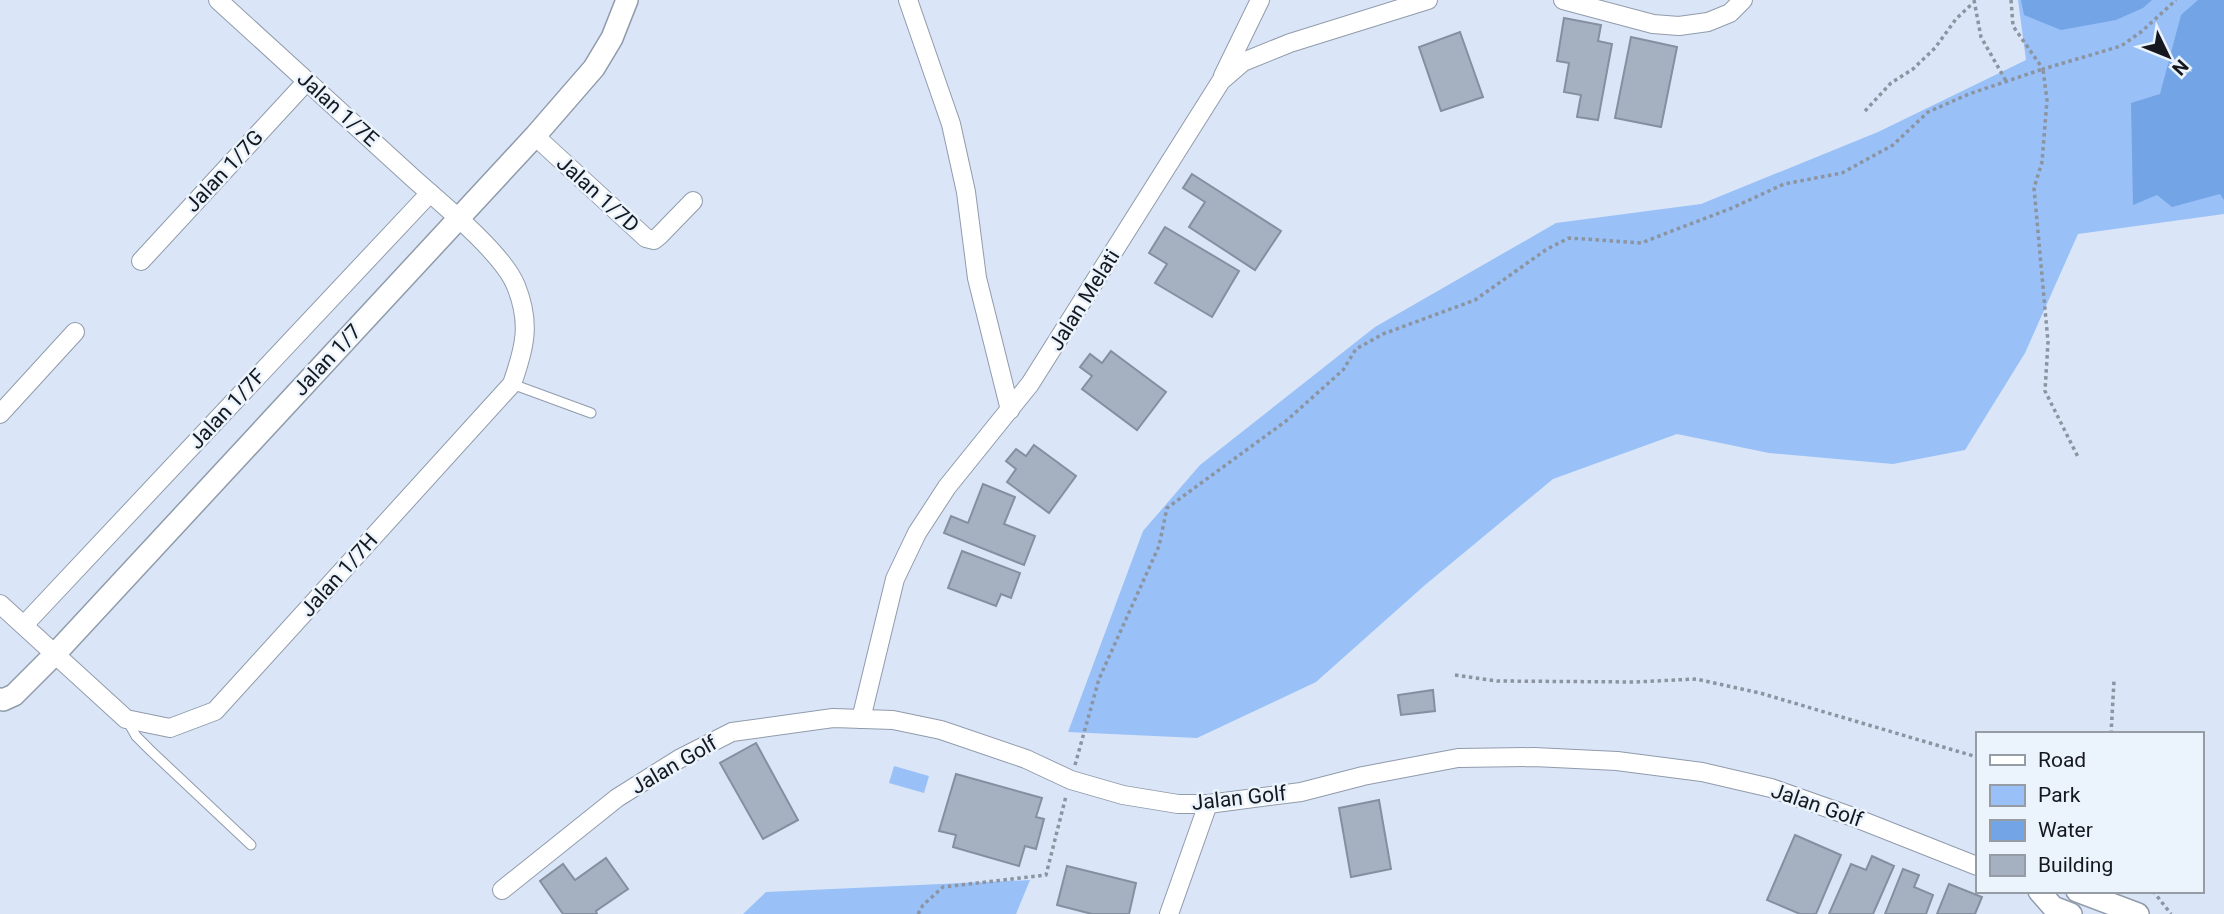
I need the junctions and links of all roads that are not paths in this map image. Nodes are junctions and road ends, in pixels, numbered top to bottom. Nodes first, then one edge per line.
1 (218, 0) edge
2 (627, 0) edge
3 (908, 0) edge
4 (1260, 0) edge
5 (1428, 0) edge
6 (1563, 0) edge
7 (1744, 0) edge
8 (1221, 81) junction
9 (307, 82) junction
10 (535, 136) junction
11 (430, 193) junction
12 (693, 201) dead end
13 (458, 218) junction
14 (141, 261) dead end
15 (75, 332) dead end
16 (512, 384) junction
17 (1010, 410) junction
18 (591, 413) dead end
19 (0, 414) edge
20 (0, 604) edge
21 (24, 625) junction
22 (55, 654) junction
23 (2, 699) edge
24 (126, 719) junction
25 (861, 719) junction
26 (1208, 804) junction
27 (251, 845) dead end
28 (1976, 866) edge
29 (502, 890) dead end
30 (2041, 893) edge
31 (2082, 893) edge
32 (1169, 914) edge
33 (2071, 914) edge
34 (2138, 914) edge

1 - 9 street, Jalan 1/7E
2 - 10 street, Jalan 1/7
3 - 17 street
4 - 8 street
5 - 8 street, Jalan Melati
6 - 7 street
8 - 17 street, Jalan Melati
9 - 11 street, Jalan 1/7E
9 - 14 street, Jalan 1/7G
10 - 12 street, Jalan 1/7D
10 - 13 street, Jalan 1/7
11 - 13 street, Jalan 1/7E
11 - 21 street, Jalan 1/7F
13 - 16 street, Jalan 1/7H
13 - 22 street, Jalan 1/7
15 - 19 street
16 - 18 lane
16 - 24 street, Jalan 1/7H
17 - 25 street, Jalan Melati
20 - 21 street
21 - 22 street
22 - 23 street, Jalan 1/7
22 - 24 street
24 - 27 lane
25 - 26 street, Jalan Golf
25 - 29 street, Jalan Golf
26 - 28 street, Jalan Golf
26 - 32 street
30 - 33 street
31 - 34 street

